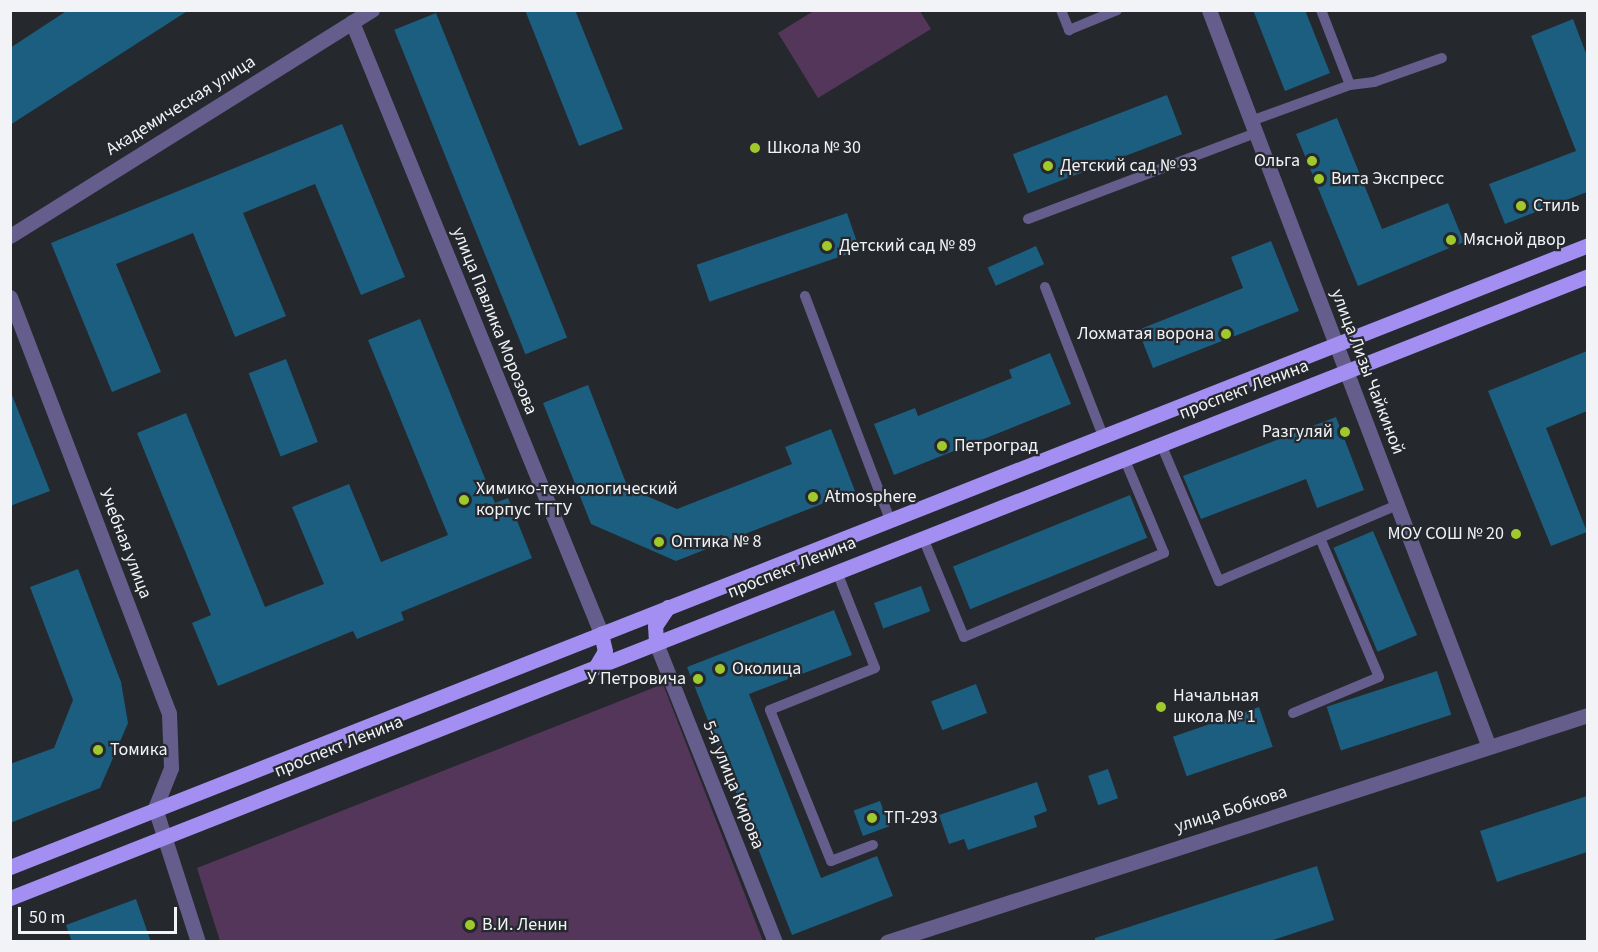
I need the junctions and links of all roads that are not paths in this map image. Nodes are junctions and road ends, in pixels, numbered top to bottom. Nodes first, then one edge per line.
1 (372, 10) edge
2 (1061, 10) edge
3 (1117, 10) edge
4 (1209, 10) edge
5 (1321, 10) edge
6 (352, 22) junction
7 (1442, 58) dead end
8 (1350, 85) junction
9 (1253, 127) junction
10 (1028, 219) dead end
11 (10, 236) edge
12 (1587, 245) edge
13 (1587, 276) edge
14 (1045, 287) dead end
15 (805, 296) dead end
16 (10, 297) edge
17 (1336, 345) junction
18 (1346, 371) junction
19 (1103, 436) junction
20 (1161, 444) junction
21 (1124, 458) junction
22 (1397, 505) junction
23 (890, 520) junction
24 (923, 538) junction
25 (1320, 538) junction
26 (837, 572) junction
27 (668, 607) junction
28 (602, 633) junction
29 (656, 643) junction
30 (596, 666) junction
31 (1293, 713) dead end
32 (1587, 715) edge
33 (1489, 747) junction
34 (155, 808) junction
35 (164, 836) junction
36 (873, 845) dead end
37 (10, 867) edge
38 (10, 898) edge
39 (198, 942) edge
40 (775, 942) edge
41 (887, 942) edge

1 - 6 street, Академическая улица
2 - 3 lane
4 - 9 street, улица Лизы Чайкиной
5 - 8 lane
6 - 11 street, Академическая улица
6 - 28 street, улица Павлика Морозова
7 - 8 lane
8 - 9 lane
9 - 10 lane
9 - 17 street, улица Лизы Чайкиной
12 - 17 main road, проспект Ленина
13 - 18 main road, проспект Ленина
14 - 19 lane
15 - 23 lane
16 - 34 street, Учебная улица
17 - 18 street, улица Лизы Чайкиной
17 - 19 main road, проспект Ленина
18 - 20 main road, проспект Ленина
18 - 22 street, улица Лизы Чайкиной
19 - 23 main road, проспект Ленина
20 - 21 main road, проспект Ленина
20 - 25 lane
21 - 24 main road, проспект Ленина
21 - 24 lane
22 - 25 lane
22 - 33 street, улица Лизы Чайкиной
23 - 27 main road, проспект Ленина
24 - 26 main road, проспект Ленина
25 - 31 lane
26 - 29 main road, проспект Ленина
26 - 36 lane
27 - 28 main road, проспект Ленина
27 - 29 main road
28 - 30 main road
28 - 34 main road, проспект Ленина
29 - 30 main road, проспект Ленина
29 - 40 street, 5-я улица Кирова
30 - 35 main road, проспект Ленина
32 - 33 street, улица Бобкова
33 - 41 street, улица Бобкова
34 - 35 street
34 - 37 main road, проспект Ленина
35 - 38 main road, проспект Ленина
35 - 39 street

